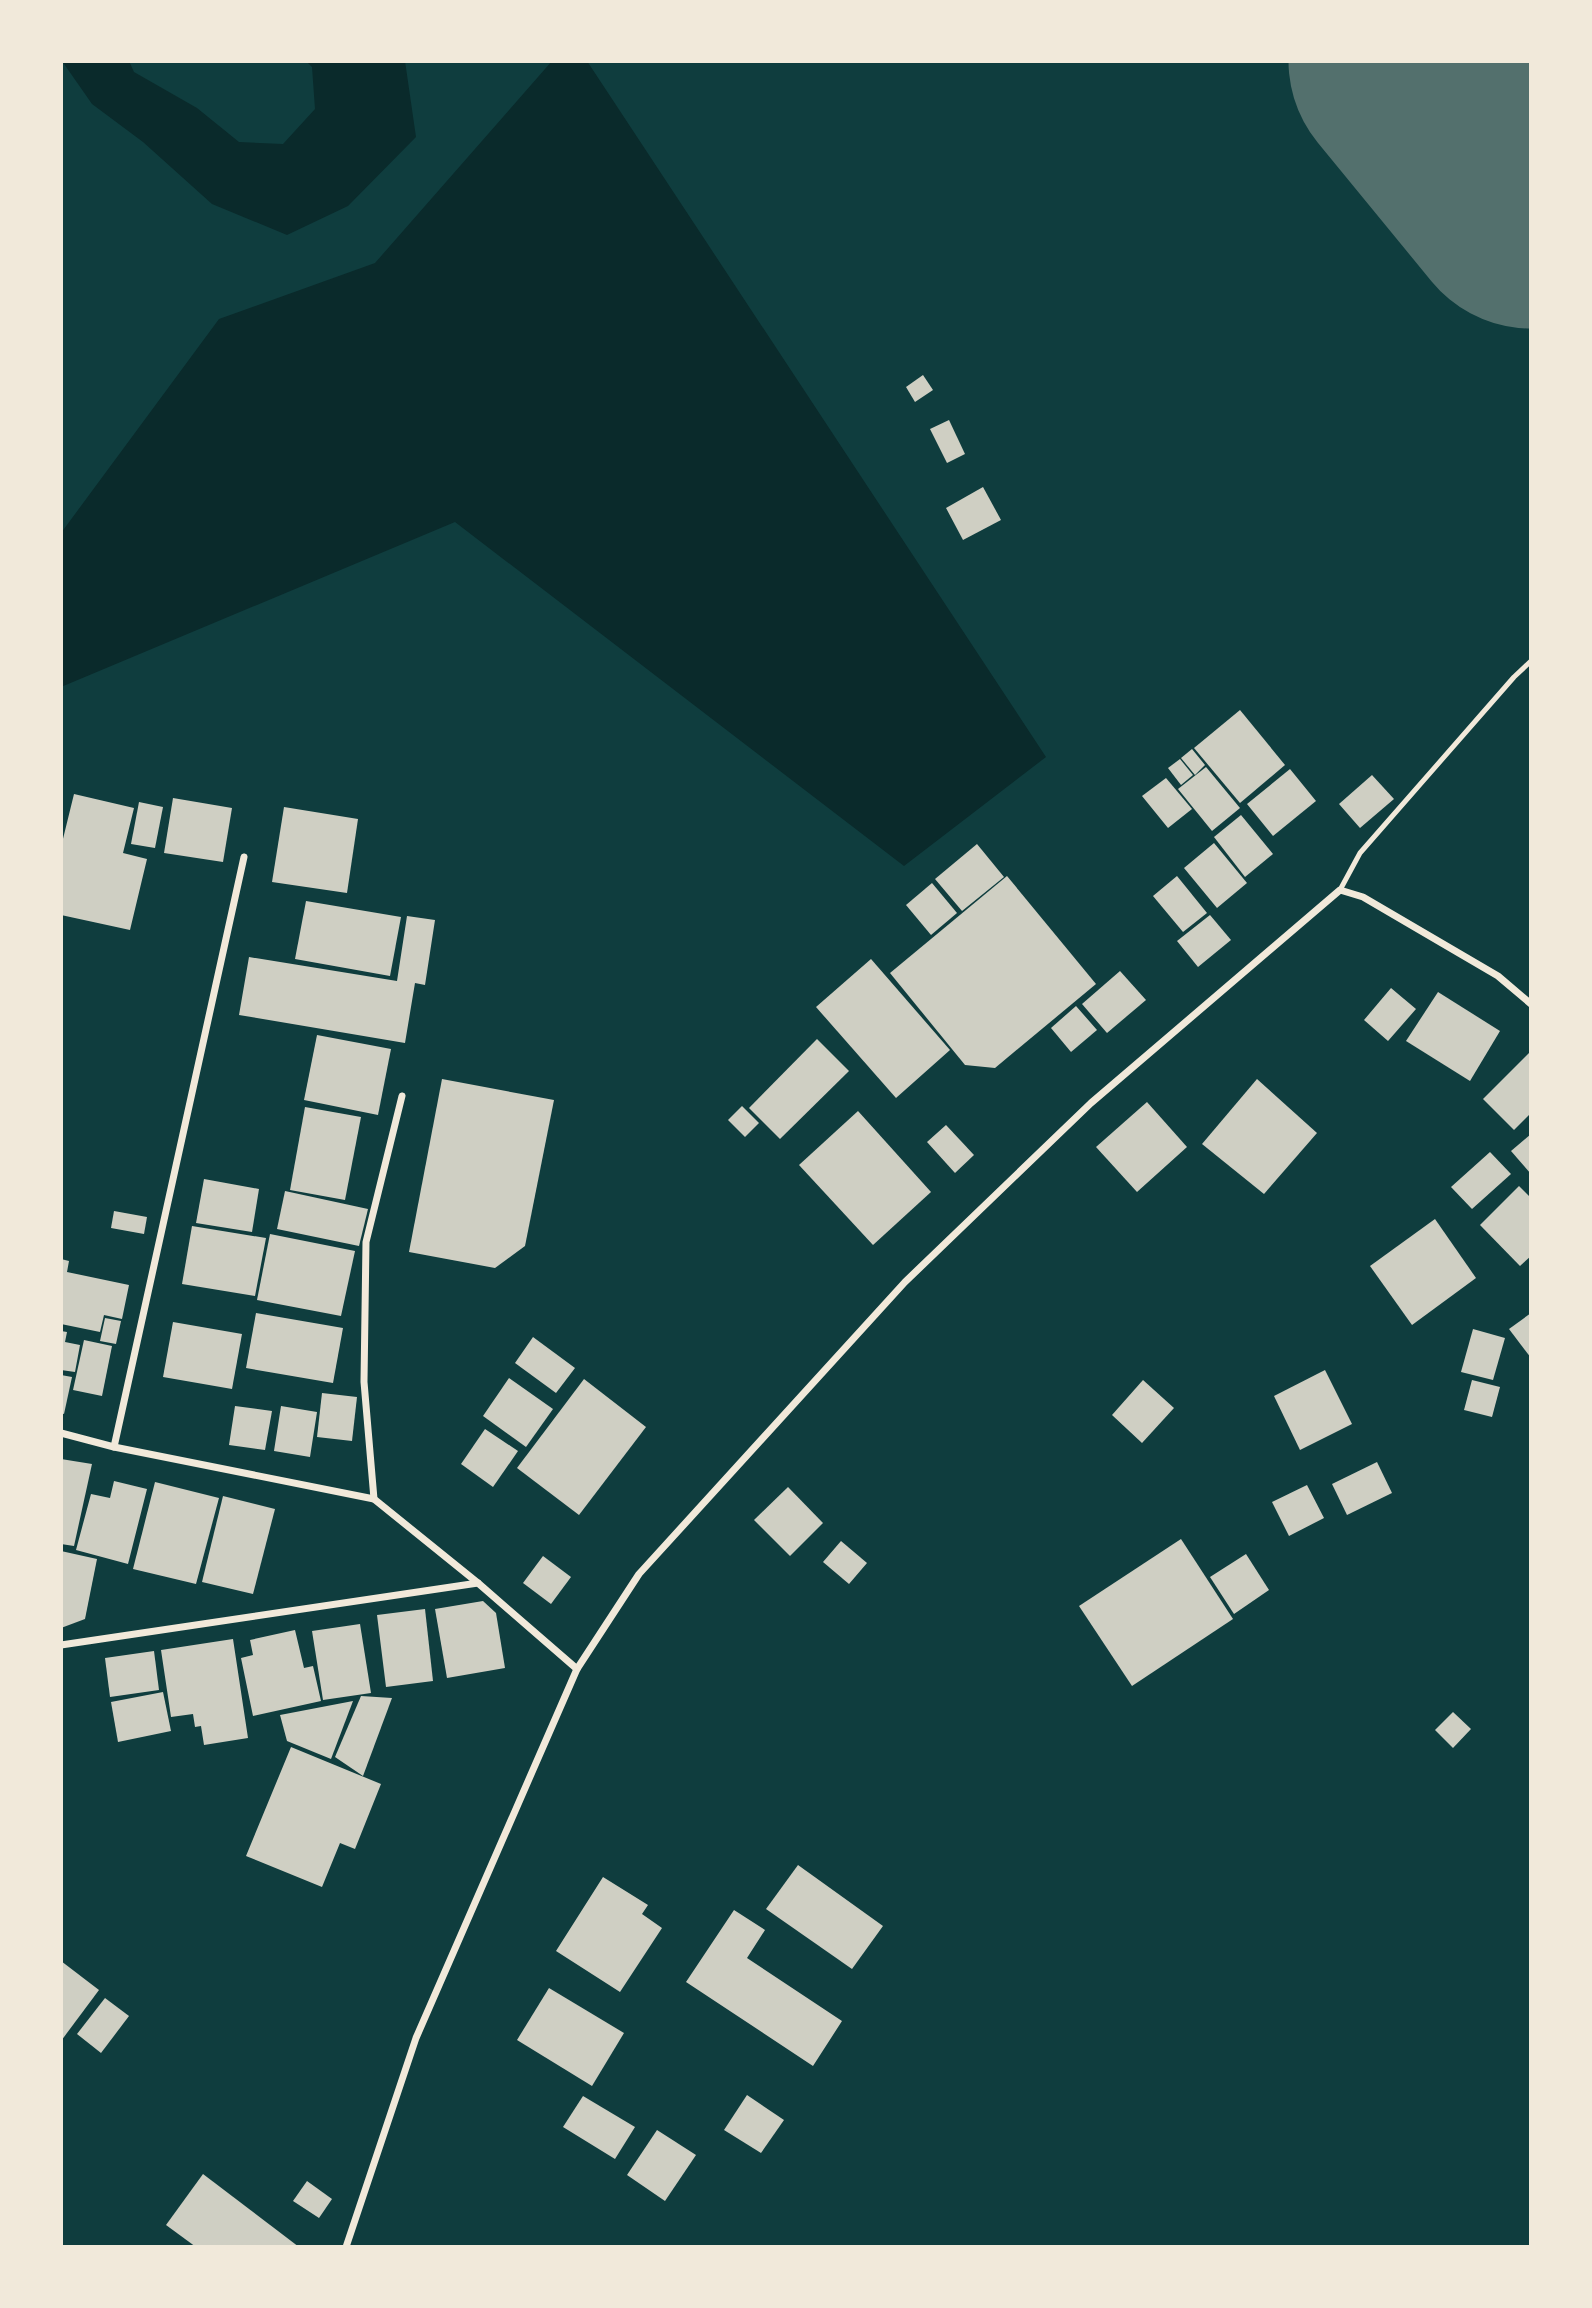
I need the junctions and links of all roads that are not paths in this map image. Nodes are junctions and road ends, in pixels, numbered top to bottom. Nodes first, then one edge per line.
1 (1531, 661) edge
2 (244, 858) dead end
3 (1340, 890) junction
4 (1531, 1004) edge
5 (402, 1096) dead end
6 (61, 1433) edge
7 (114, 1447) junction
8 (374, 1499) junction
9 (478, 1583) junction
10 (61, 1645) edge
11 (577, 1669) junction
12 (346, 2247) edge

1 - 3 lane
2 - 7 street
3 - 4 street
3 - 11 street
5 - 8 street
6 - 7 street
7 - 8 street
8 - 9 street
9 - 10 street
9 - 11 street
11 - 12 street

